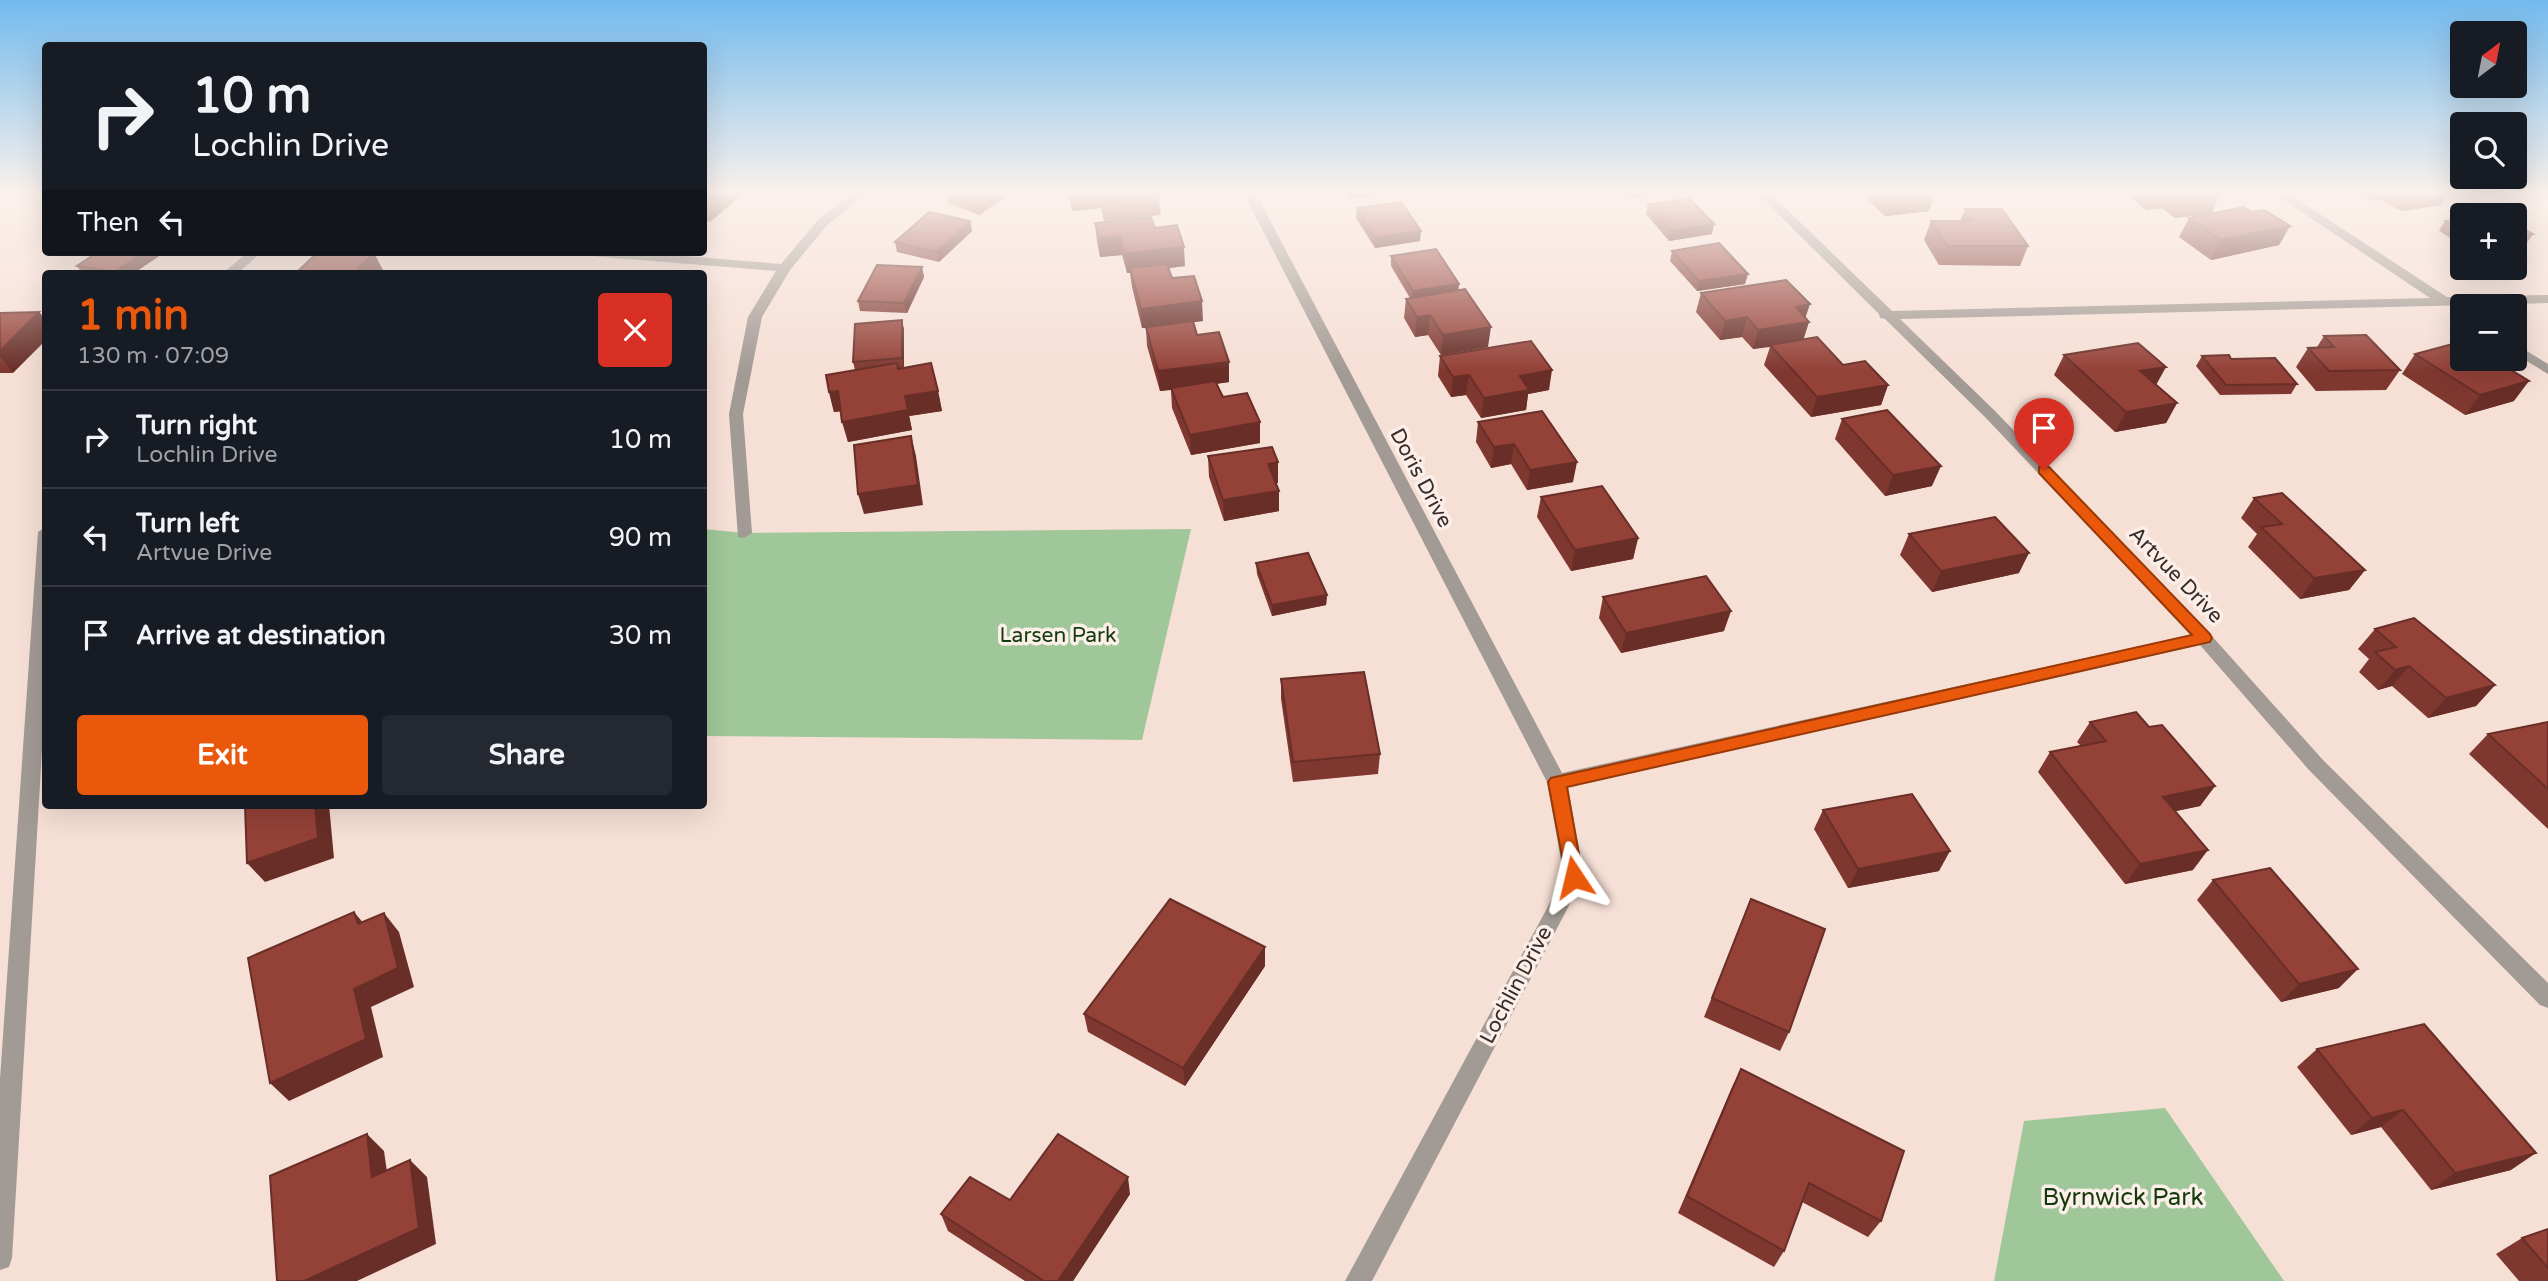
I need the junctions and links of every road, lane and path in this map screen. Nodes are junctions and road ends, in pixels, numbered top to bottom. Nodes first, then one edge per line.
1 (798, 252) edge
2 (1280, 252) edge
3 (1822, 252) edge
4 (2369, 252) edge
5 (251, 256) edge
6 (638, 256) edge
7 (784, 268) junction
8 (234, 270) edge
9 (2548, 299) edge
10 (2445, 302) junction
11 (2450, 306) edge
12 (1885, 315) junction
13 (2527, 356) edge
14 (2548, 370) edge
15 (744, 533) dead end
16 (42, 595) edge
17 (2204, 638) junction
18 (1557, 782) junction
19 (2548, 998) edge
20 (0, 1258) edge
21 (1358, 1281) edge

1 - 7 street
2 - 18 street, Doris Drive
3 - 12 street, Artvue Drive
4 - 10 street
5 - 8 street
6 - 7 street
7 - 15 street
9 - 10 street
10 - 11 street
10 - 12 street
12 - 17 street, Artvue Drive
13 - 14 street
16 - 20 street
17 - 18 street
17 - 19 street, Artvue Drive
18 - 21 street, Lochlin Drive

